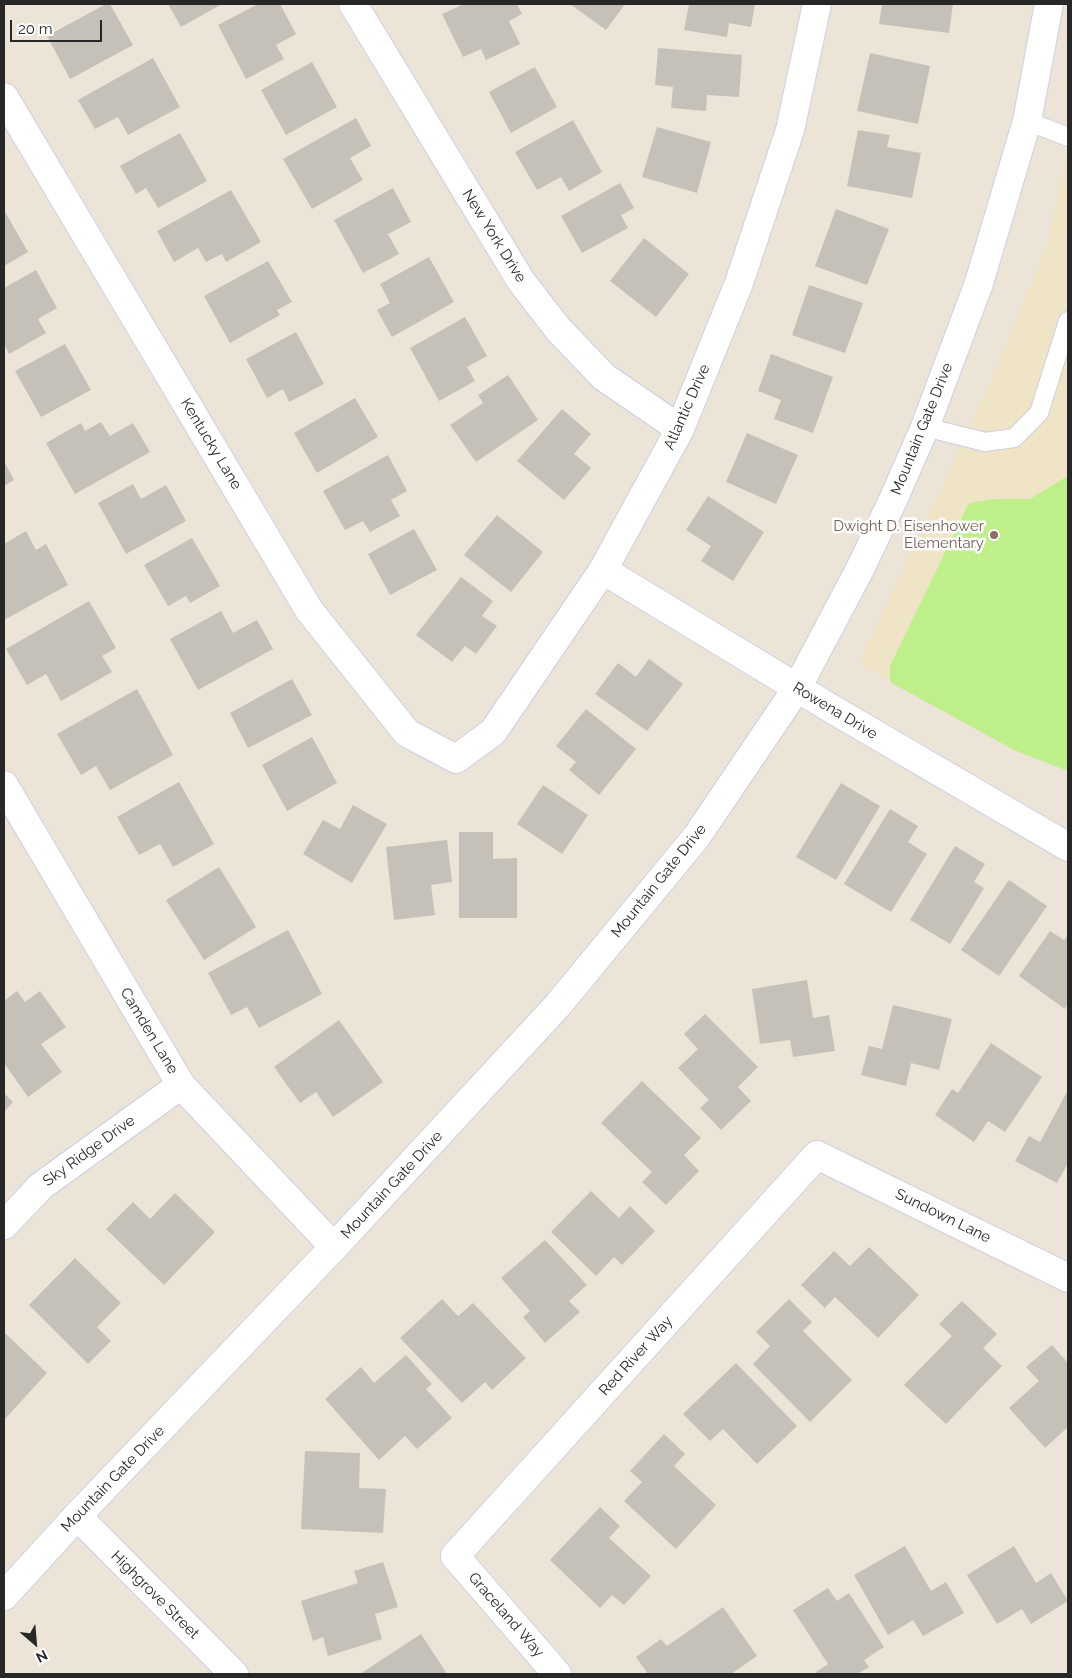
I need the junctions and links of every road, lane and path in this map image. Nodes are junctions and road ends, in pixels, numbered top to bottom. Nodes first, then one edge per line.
1 (353, 4) edge
2 (817, 4) edge
3 (1050, 4) edge
4 (4, 97) edge
5 (1027, 122) junction
6 (1068, 137) edge
7 (1068, 321) edge
8 (925, 427) junction
9 (680, 429) junction
10 (603, 570) junction
11 (797, 688) junction
12 (456, 759) joint
13 (4, 785) edge
14 (1068, 847) edge
15 (181, 1085) junction
16 (817, 1155) joint
17 (4, 1225) edge
18 (334, 1247) junction
19 (1068, 1278) edge
20 (77, 1516) junction
21 (455, 1556) joint
22 (4, 1596) edge
23 (234, 1674) edge
24 (557, 1674) edge

1 - 9 street, New York Drive
2 - 9 street, Atlantic Drive
3 - 5 street, Mountain Gate Drive
4 - 12 street, Kentucky Lane
5 - 6 lane
5 - 8 street, Mountain Gate Drive
7 - 8 lane
8 - 11 street, Mountain Gate Drive
9 - 10 street, Atlantic Drive
10 - 11 street, Rowena Drive
10 - 12 street, Atlantic Drive
11 - 14 street, Rowena Drive
11 - 18 street, Mountain Gate Drive
13 - 15 street, Camden Lane
15 - 17 street, Sky Ridge Drive
15 - 18 street, Camden Lane
16 - 19 street, Sundown Lane
16 - 21 street, Red River Way
18 - 20 street, Mountain Gate Drive
20 - 22 street, Mountain Gate Drive
20 - 23 street, Highgrove Street
21 - 24 street, Graceland Way

